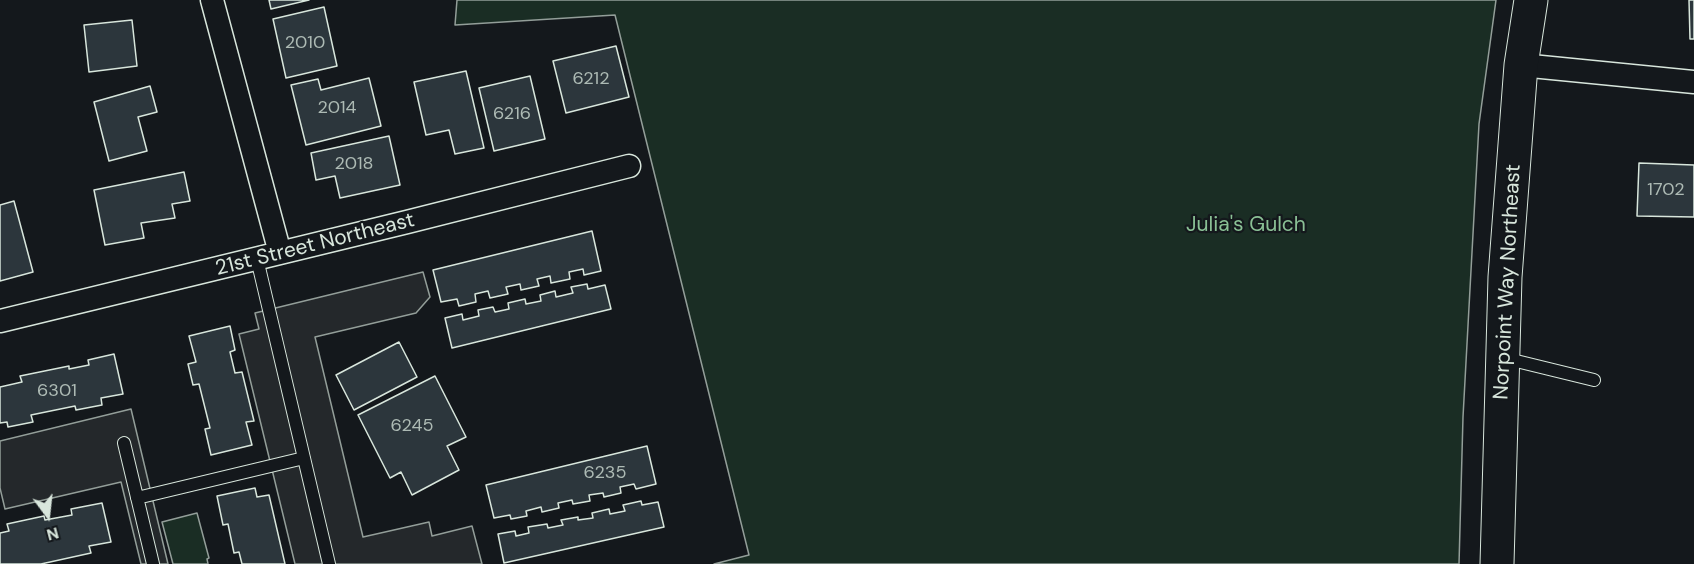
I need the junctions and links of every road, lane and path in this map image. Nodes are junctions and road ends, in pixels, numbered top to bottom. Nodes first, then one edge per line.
1 (212, 0) edge
2 (1531, 0) edge
3 (1521, 65) junction
4 (1694, 81) edge
5 (629, 166) dead end
6 (280, 253) junction
7 (257, 259) junction
8 (0, 321) edge
9 (1502, 357) junction
10 (1594, 380) dead end
11 (124, 442) dead end
12 (304, 458) junction
13 (137, 498) junction
14 (153, 564) edge
15 (329, 564) edge
16 (1497, 564) edge

1 - 6 street
2 - 3 main road, Norpoint Way Northeast
3 - 4 street
3 - 9 main road, Norpoint Way Northeast
5 - 6 street, 21st Street Northeast
6 - 7 street, 21st Street Northeast
7 - 8 street, 21st Street Northeast
7 - 12 lane
9 - 10 lane
9 - 16 main road, Norpoint Way Northeast
11 - 13 lane
12 - 13 lane
12 - 15 lane
13 - 14 lane

